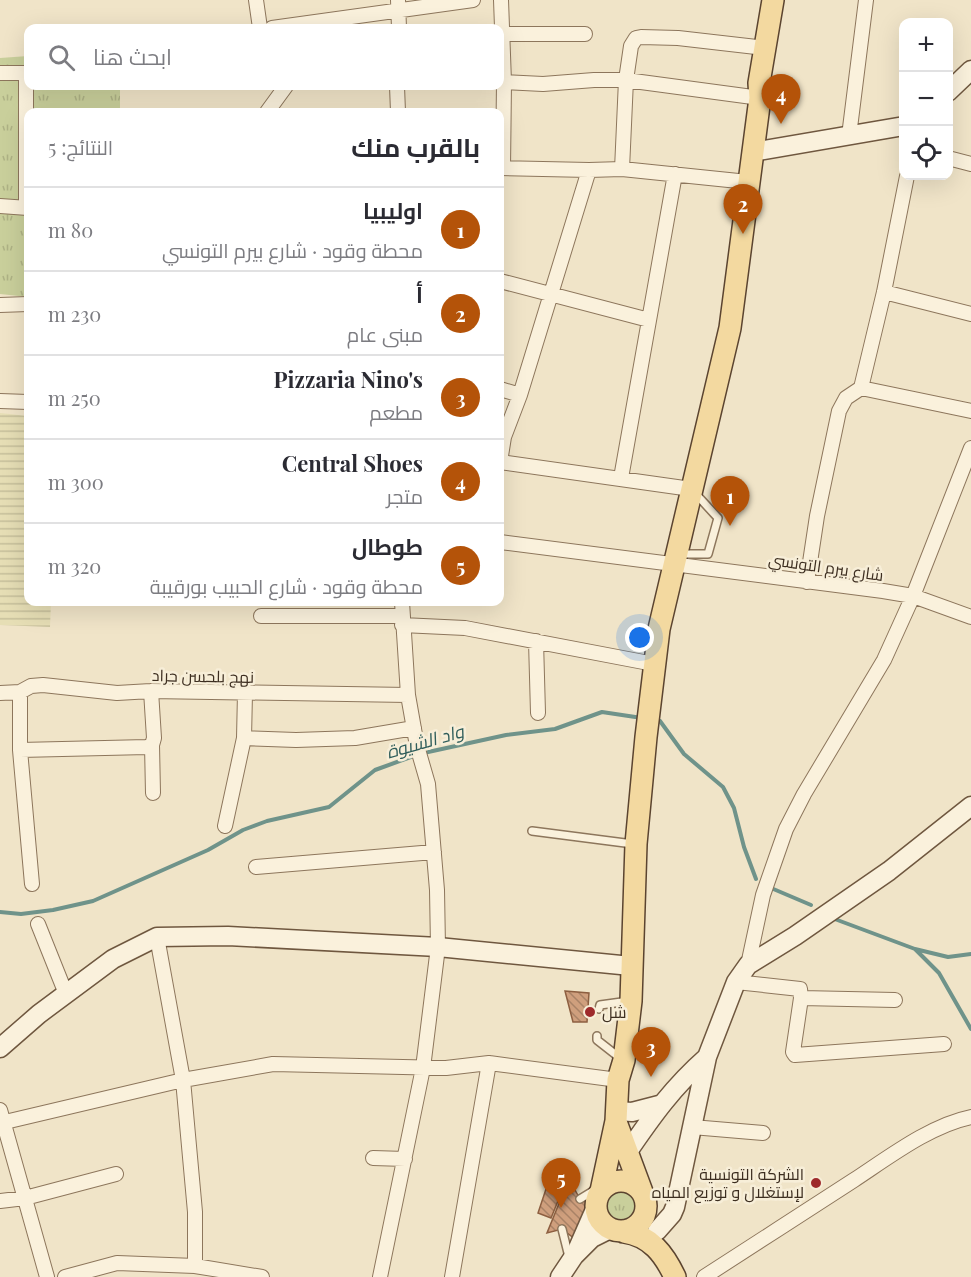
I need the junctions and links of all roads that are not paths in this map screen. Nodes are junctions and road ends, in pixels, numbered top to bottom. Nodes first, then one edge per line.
1 (256, 0) edge
2 (473, 0) edge
3 (501, 0) edge
4 (773, 0) edge
5 (866, 0) edge
6 (398, 5) edge
7 (259, 24) edge
8 (301, 24) edge
9 (399, 24) edge
10 (502, 24) edge
11 (504, 34) edge
12 (585, 34) dead end
13 (765, 48) junction
14 (971, 70) edge
15 (24, 73) edge
16 (0, 74) edge
17 (626, 80) junction
18 (504, 82) edge
19 (953, 87) edge
20 (27, 90) edge
21 (283, 90) edge
22 (398, 90) edge
23 (504, 90) edge
24 (760, 98) junction
25 (27, 108) edge
26 (270, 108) edge
27 (398, 108) edge
28 (503, 108) edge
29 (899, 127) edge
30 (849, 136) junction
31 (752, 152) junction
32 (953, 159) edge
33 (971, 164) edge
34 (504, 168) edge
35 (622, 169) junction
36 (589, 170) junction
37 (675, 174) junction
38 (906, 180) edge
39 (748, 182) junction
40 (0, 206) edge
41 (24, 208) edge
42 (504, 282) edge
43 (884, 292) junction
44 (552, 294) junction
45 (24, 304) edge
46 (0, 305) edge
47 (971, 314) edge
48 (649, 320) junction
49 (861, 388) junction
50 (504, 390) edge
51 (520, 395) junction
52 (0, 401) edge
53 (24, 402) edge
54 (971, 411) edge
55 (504, 444) edge
56 (971, 448) edge
57 (504, 463) edge
58 (621, 478) junction
59 (957, 487) junction
60 (692, 489) junction
61 (971, 492) edge
62 (504, 542) edge
63 (675, 559) junction
64 (807, 582) junction
65 (913, 596) junction
66 (402, 606) edge
67 (261, 616) dead end
68 (971, 617) edge
69 (402, 621) junction
70 (536, 641) junction
71 (654, 664) junction
72 (151, 691) junction
73 (20, 692) junction
74 (0, 693) edge
75 (245, 693) junction
76 (408, 696) junction
77 (538, 713) dead end
78 (414, 728) junction
79 (244, 738) junction
80 (152, 745) junction
81 (20, 750) junction
82 (153, 793) dead end
83 (971, 806) edge
84 (225, 826) dead end
85 (532, 831) dead end
86 (636, 844) junction
87 (434, 852) junction
88 (256, 867) dead end
89 (32, 884) dead end
90 (38, 924) dead end
91 (157, 937) junction
92 (438, 947) junction
93 (748, 965) junction
94 (631, 966) junction
95 (736, 982) junction
96 (66, 994) junction
97 (801, 998) junction
98 (894, 1000) dead end
99 (631, 1001) junction
100 (599, 1010) dead end
101 (597, 1036) dead end
102 (944, 1044) dead end
103 (0, 1048) edge
104 (707, 1056) junction
105 (489, 1063) junction
106 (423, 1068) junction
107 (621, 1070) junction
108 (183, 1080) junction
109 (659, 1105) junction
110 (2, 1116) edge
111 (616, 1116) junction
112 (971, 1117) edge
113 (692, 1127) junction
114 (763, 1133) dead end
115 (627, 1153) junction
116 (373, 1158) dead end
117 (405, 1158) junction
118 (116, 1174) dead end
119 (595, 1196) junction
120 (25, 1198) junction
121 (644, 1199) junction
122 (0, 1201) edge
123 (562, 1228) dead end
124 (617, 1230) junction
125 (657, 1231) junction
126 (568, 1265) edge
127 (195, 1266) junction
128 (671, 1271) edge
129 (47, 1277) edge
130 (65, 1277) edge
131 (262, 1277) edge
132 (380, 1277) edge
133 (452, 1277) edge
134 (704, 1277) edge

1 - 7 street
2 - 6 street
3 - 10 street
4 - 13 main road
5 - 30 street
6 - 8 street
6 - 9 street
11 - 12 street
13 - 17 street
13 - 24 main road
14 - 19 street
15 - 16 street
17 - 18 street
17 - 24 street
17 - 35 street
20 - 25 street
21 - 26 street
22 - 27 street
23 - 28 street
24 - 31 main road
29 - 30 street
30 - 31 street
31 - 39 main road
32 - 33 street
34 - 36 street
35 - 36 street
35 - 37 street
36 - 44 street
37 - 39 street
37 - 48 street
38 - 43 street
39 - 60 main road
40 - 41 street
42 - 44 street
43 - 47 street
43 - 49 street
44 - 48 street
44 - 51 street
45 - 46 street
48 - 58 street
49 - 54 street
49 - 64 street
50 - 51 street
51 - 55 street
52 - 53 street
56 - 59 street
57 - 58 street
58 - 60 street
59 - 61 street
59 - 65 street
60 - 63 main road
60 - 63 lane
62 - 63 street, شارع بيرم التونسي
63 - 64 street, شارع بيرم التونسي
63 - 71 main road
64 - 65 street, شارع بيرم التونسي
65 - 68 street, شارع بيرم التونسي
65 - 93 street
66 - 69 street
67 - 69 street
69 - 70 street
69 - 76 street
70 - 71 street
70 - 77 street
71 - 86 main road
72 - 73 street, نهج بلحسن جراد
72 - 75 street, نهج بلحسن جراد
72 - 80 street
73 - 74 street, نهج بلحسن جراد
73 - 81 street
75 - 76 street, نهج بلحسن جراد
75 - 79 street
76 - 78 street
78 - 79 street
78 - 87 street
79 - 84 street
80 - 81 street
80 - 82 street
81 - 89 street
83 - 93 street
85 - 86 lane
86 - 94 main road
87 - 88 street
87 - 92 street
90 - 96 street
91 - 92 street
91 - 96 street
91 - 108 street
92 - 94 street
92 - 106 street
93 - 95 street
94 - 99 main road
95 - 97 street
95 - 104 street
96 - 103 street
97 - 98 street
97 - 102 street
99 - 100 lane
99 - 107 main road
101 - 107 lane
104 - 109 street
104 - 113 street
105 - 106 street
105 - 107 street
105 - 133 street
106 - 108 street
106 - 117 street
107 - 111 main road
108 - 110 street
108 - 127 street
109 - 111 street
109 - 115 street
110 - 120 street
111 - 115 main road
111 - 119 main road
112 - 134 street
113 - 114 street
113 - 125 street
115 - 121 main road
116 - 117 street
117 - 132 street
118 - 120 street
119 - 121 main road
119 - 124 main road
119 - 126 street
120 - 122 street
120 - 129 street
121 - 124 main road
121 - 125 main road
123 - 126 lane
124 - 126 street
124 - 128 main road
125 - 128 main road
127 - 130 street
127 - 131 street

